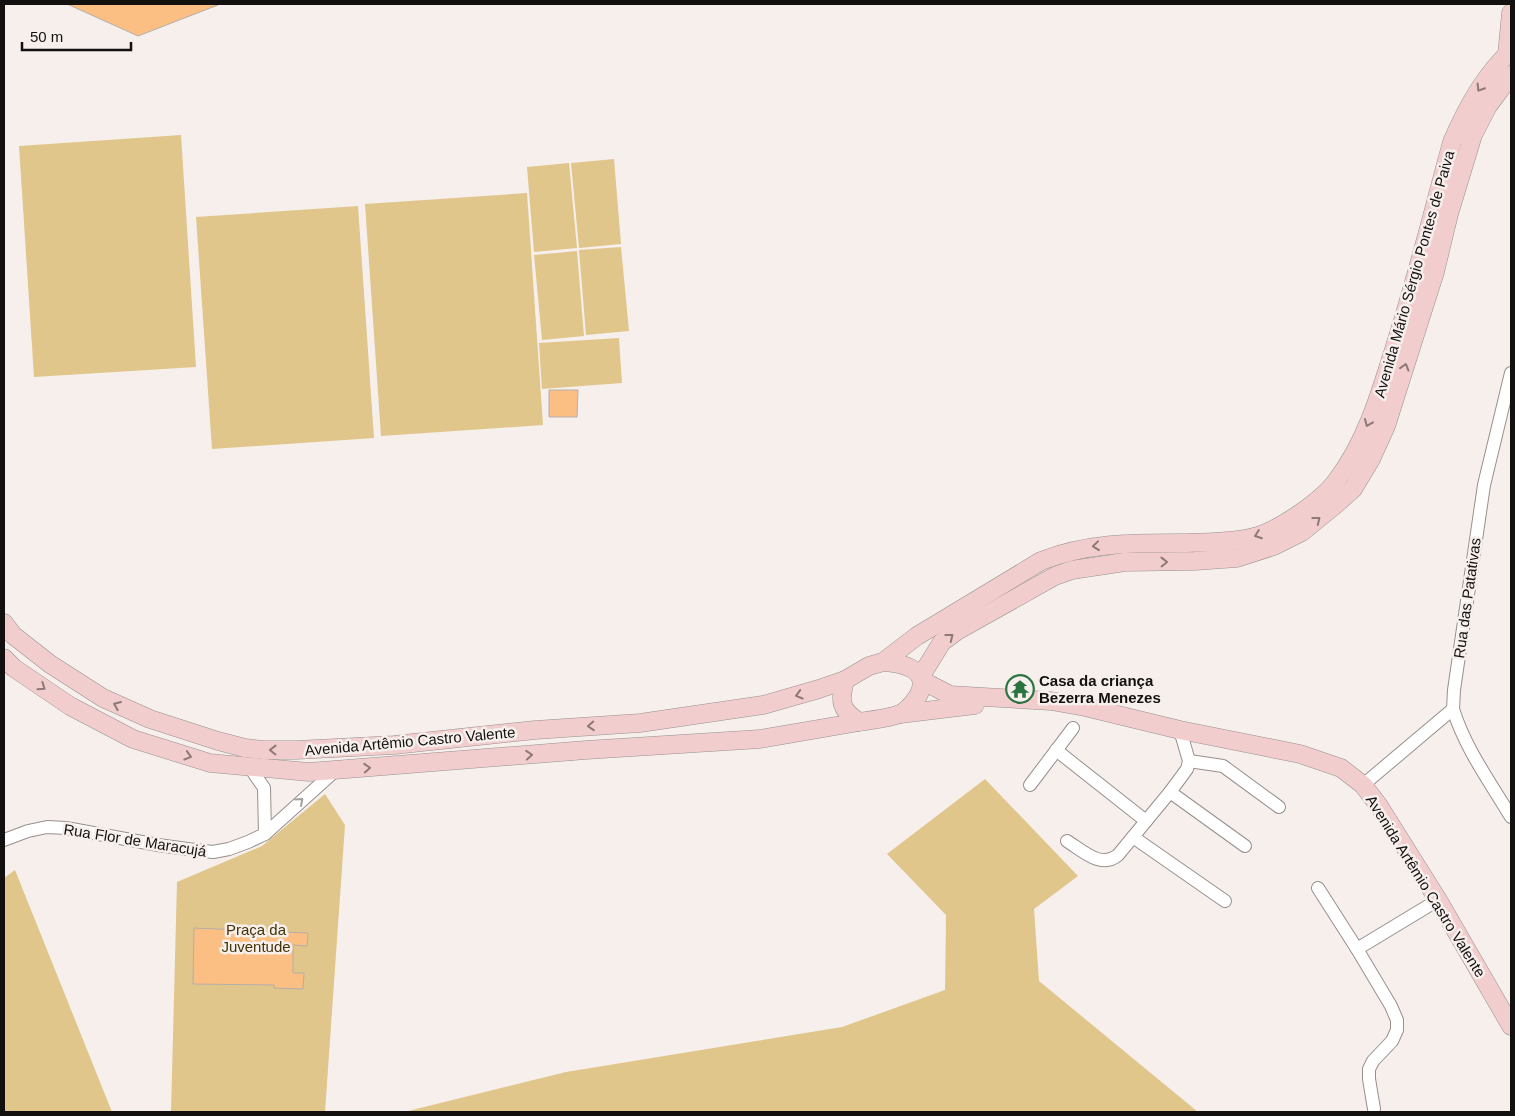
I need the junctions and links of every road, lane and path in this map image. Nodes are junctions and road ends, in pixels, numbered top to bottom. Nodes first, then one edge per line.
1 (1511, 13) edge
2 (1509, 52) edge
3 (1511, 75) edge
4 (1511, 373) edge
5 (4, 623) edge
6 (4, 658) edge
7 (883, 662) junction
8 (922, 678) junction
9 (845, 680) junction
10 (1002, 699) junction
11 (1453, 709) junction
12 (900, 714) junction
13 (859, 722) junction
14 (1073, 728) dead end
15 (1180, 730) junction
16 (1056, 750) junction
17 (1189, 761) junction
18 (249, 766) junction
19 (336, 770) junction
20 (1363, 785) junction
21 (1030, 786) dead end
22 (1170, 792) junction
23 (1279, 807) dead end
24 (1511, 817) edge
25 (1146, 821) junction
26 (265, 834) junction
27 (1133, 837) junction
28 (4, 840) edge
29 (1067, 841) dead end
30 (1246, 846) dead end
31 (1318, 888) dead end
32 (1438, 900) junction
33 (1225, 901) dead end
34 (1357, 949) junction
35 (1511, 1026) edge
36 (1374, 1109) dead end

1 - 2 main road
2 -> 7 main road, Avenida Mário Sérgio Pontes de Paiva
8 -> 3 main road, Avenida Mário Sérgio Pontes de Paiva
4 - 11 street, Rua das Patativas
9 -> 5 main road, Avenida Artêmio Castro Valente
6 -> 18 main road
7 - 8 main road
7 - 9 main road
8 - 10 main road, Avenida Artêmio Castro Valente
8 - 12 main road
9 - 13 main road
10 - 12 main road, Avenida Artêmio Castro Valente
10 - 15 main road, Avenida Artêmio Castro Valente
11 - 20 street
11 - 24 street
12 - 13 main road
19 -> 13 main road
14 - 16 street
15 - 17 street
15 - 20 main road, Avenida Artêmio Castro Valente
16 - 21 street
16 - 25 street
17 - 22 street
17 - 23 street
18 - 19 main road
18 - 26 street
26 -> 19 street, Rua Flor de Maracujá
20 - 32 main road, Avenida Artêmio Castro Valente
22 - 25 street
22 - 30 street
25 - 27 street
26 - 28 street, Rua Flor de Maracujá
27 - 29 street
27 - 33 street
31 - 34 street
32 - 34 street
32 - 35 main road, Avenida Artêmio Castro Valente
34 - 36 street

